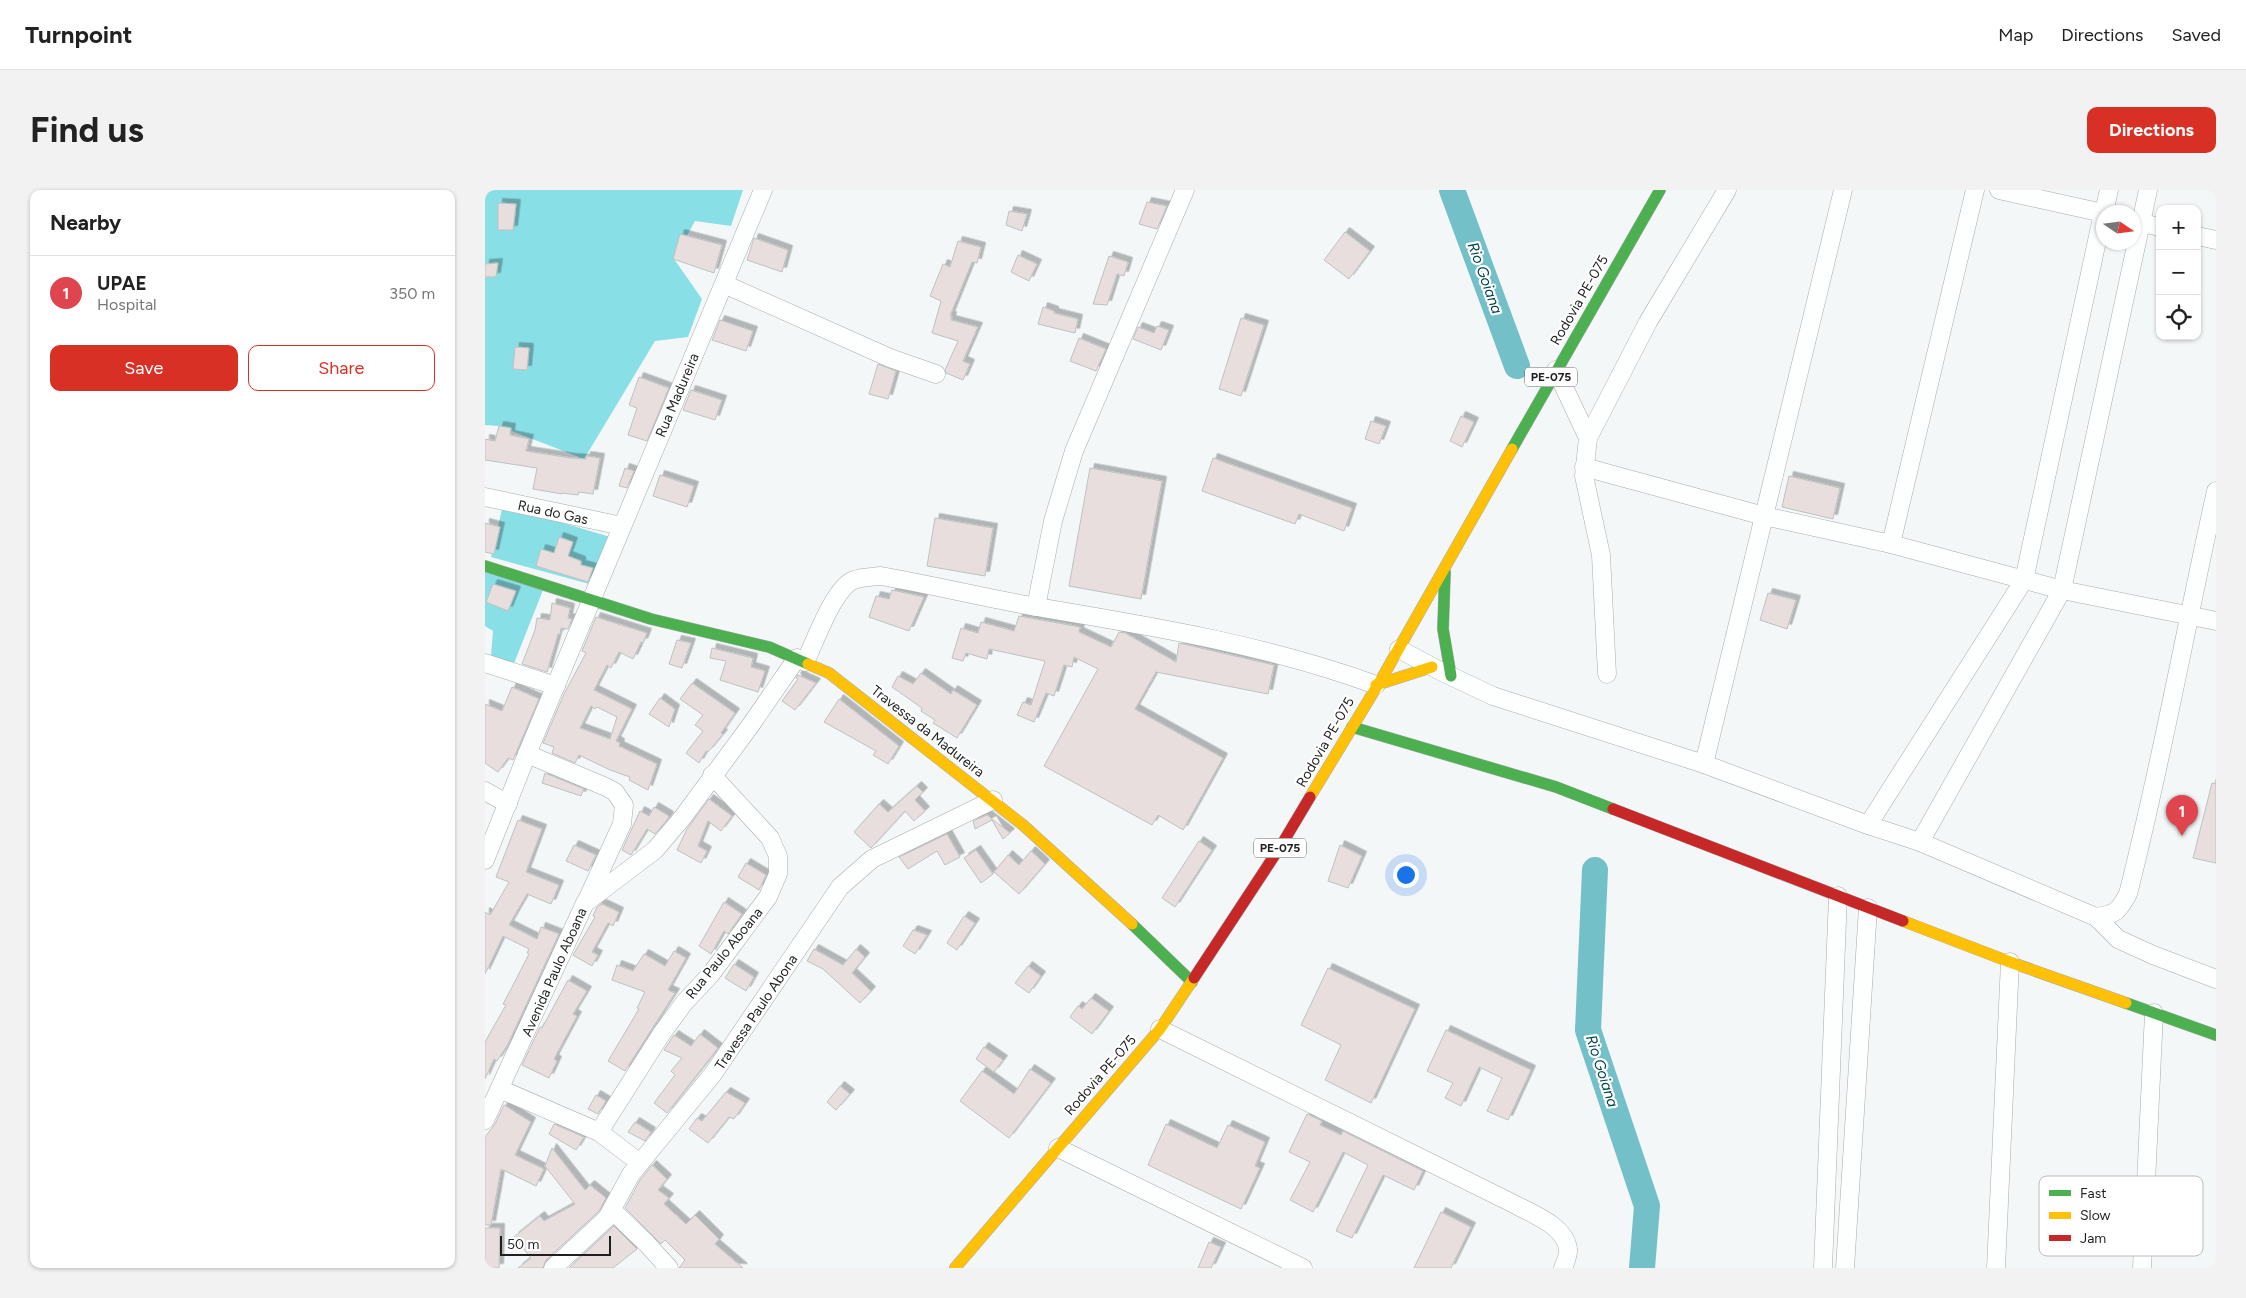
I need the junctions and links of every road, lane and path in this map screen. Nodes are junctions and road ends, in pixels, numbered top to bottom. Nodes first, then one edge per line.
1 (763, 190) edge
2 (1185, 190) edge
3 (1660, 190) edge
4 (1727, 190) edge
5 (1843, 190) edge
6 (1975, 190) edge
7 (1999, 190) edge
8 (2109, 190) edge
9 (2148, 190) edge
10 (2106, 205) edge
11 (2141, 210) edge
12 (2096, 211) edge
13 (2141, 223) edge
14 (2156, 226) edge
15 (2201, 237) edge
16 (2216, 240) edge
17 (2096, 250) edge
18 (2131, 250) edge
19 (725, 284) junction
20 (1555, 370) junction
21 (936, 374) dead end
22 (1588, 438) junction
23 (1584, 467) junction
24 (2216, 492) edge
25 (485, 497) edge
26 (1764, 516) junction
27 (622, 526) junction
28 (1891, 544) junction
29 (485, 566) edge
30 (1445, 566) junction
31 (2024, 580) junction
32 (2062, 590) junction
33 (591, 600) junction
34 (1036, 607) junction
35 (2188, 615) junction
36 (2216, 621) edge
37 (1399, 648) junction
38 (801, 660) junction
39 (485, 663) edge
40 (1432, 667) junction
41 (1607, 674) dead end
42 (1451, 676) junction
43 (1376, 685) junction
44 (556, 686) junction
45 (1352, 728) junction
46 (527, 754) junction
47 (1704, 764) junction
48 (712, 775) junction
49 (485, 791) edge
50 (993, 800) junction
51 (508, 804) junction
52 (1868, 825) junction
53 (1920, 842) junction
54 (485, 860) edge
55 (1838, 896) junction
56 (585, 903) junction
57 (1868, 908) junction
58 (2096, 917) junction
59 (2010, 962) junction
60 (2216, 979) edge
61 (1192, 982) junction
62 (2154, 1013) junction
63 (1160, 1029) junction
64 (2216, 1035) edge
65 (500, 1089) junction
66 (485, 1120) edge
67 (599, 1132) junction
68 (1058, 1148) junction
69 (640, 1163) junction
70 (2146, 1176) edge
71 (611, 1210) junction
72 (553, 1268) edge
73 (669, 1268) edge
74 (955, 1268) edge
75 (1303, 1268) edge
76 (1563, 1268) edge
77 (1823, 1268) edge
78 (1845, 1268) edge
79 (1996, 1268) edge

1 - 19 street, Rua Madureira
2 - 34 street
3 - 20 street, Rodovia PE-075 / PE-075
4 - 22 street
5 - 26 street
6 - 28 street
7 - 12 street
8 - 10 street
9 - 11 street
13 - 14 street
15 - 16 street
17 - 31 street
18 - 32 street
19 - 21 street
19 - 27 street, Rua Madureira
20 - 22 street
20 - 30 street, Rodovia PE-075 / PE-075
22 - 23 street
23 - 26 street
23 - 41 street
24 - 35 street
25 - 27 street, Rua do Gas
26 - 28 street
26 - 47 street
27 - 33 street, Rua Madureira
28 - 31 street
29 - 33 street
30 - 37 street, Rodovia PE-075 / PE-075
30 - 42 street
31 - 32 street
31 - 52 street
32 - 35 street
32 - 53 street
33 - 38 street, Travessa da Madureira
33 - 44 street, Rua Madureira
34 - 38 street, Avenida Paulo Aboana
34 - 43 street, Avenida Paulo Aboana
35 - 36 street
35 - 58 street
37 - 40 street
37 - 43 street, Rodovia PE-075 / PE-075
38 - 48 street, Avenida Paulo Aboana
38 - 50 street, Travessa da Madureira
39 - 44 street
40 - 42 street
40 - 43 street
42 - 47 street
43 - 45 street, Rodovia PE-075 / PE-075
44 - 46 street, Rua Madureira
45 - 55 street
45 - 61 street, Rodovia PE-075 / PE-075
46 - 51 street, Rua Madureira
46 - 56 street
47 - 52 street
48 - 56 street, Avenida Paulo Aboana
48 - 67 street, Rua Paulo Aboana
49 - 51 street
50 - 61 street, Travessa da Madureira
50 - 69 street, Travessa Paulo Abona
51 - 54 street, Rua Madureira
52 - 53 street
53 - 58 street
55 - 57 street
55 - 77 street
56 - 65 street, Avenida Paulo Aboana
57 - 59 street
57 - 78 street
58 - 60 street
59 - 62 street
59 - 79 street
61 - 63 street, Rodovia PE-075 / PE-075
62 - 64 street
62 - 70 street
63 - 68 street, Rodovia PE-075 / PE-075
63 - 76 street
65 - 66 street, Avenida Paulo Aboana
65 - 67 street
67 - 69 street
68 - 74 street, Rodovia PE-075 / PE-075
68 - 75 street
69 - 71 street, Travessa Paulo Abona
71 - 72 street, Travessa Paulo Abona
71 - 73 street

